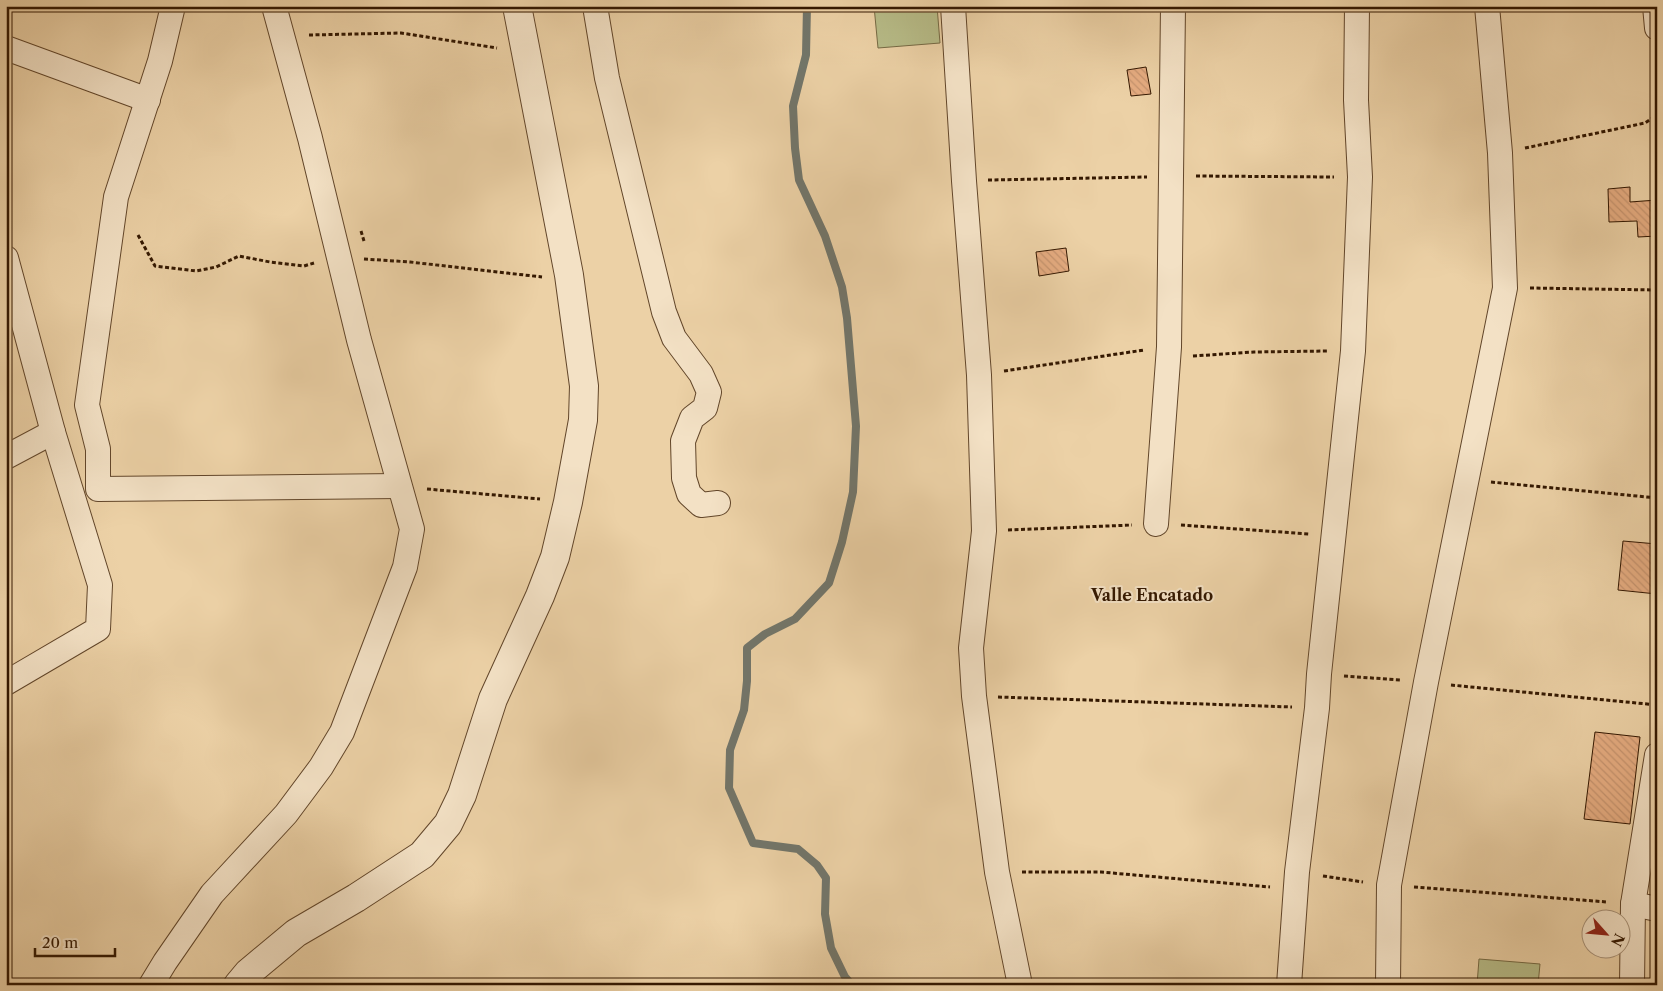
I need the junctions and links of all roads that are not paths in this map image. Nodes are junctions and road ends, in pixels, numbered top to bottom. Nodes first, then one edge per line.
1 (173, 6) edge
2 (274, 6) edge
3 (517, 6) edge
4 (595, 6) edge
5 (953, 6) edge
6 (1173, 6) edge
7 (1357, 6) edge
8 (1487, 6) edge
9 (1655, 6) edge
10 (1657, 28) edge
11 (6, 48) edge
12 (148, 100) junction
13 (6, 258) edge
14 (52, 432) junction
15 (6, 457) edge
16 (399, 486) junction
17 (718, 502) dead end
18 (1156, 524) dead end
19 (6, 684) edge
20 (1657, 755) edge
21 (1633, 904) junction
22 (1657, 909) edge
23 (151, 985) edge
24 (238, 985) edge
25 (1020, 985) edge
26 (1289, 985) edge
27 (1388, 985) edge
28 (1632, 985) edge

1 - 12 street
2 - 16 street
3 - 24 street
4 - 17 street
5 - 25 street
6 - 18 street
7 - 26 street
8 - 27 street
9 - 10 street
11 - 12 street
12 - 16 street
13 - 14 street
14 - 15 street
14 - 19 street
16 - 23 street
20 - 21 street
21 - 22 street
21 - 28 street

